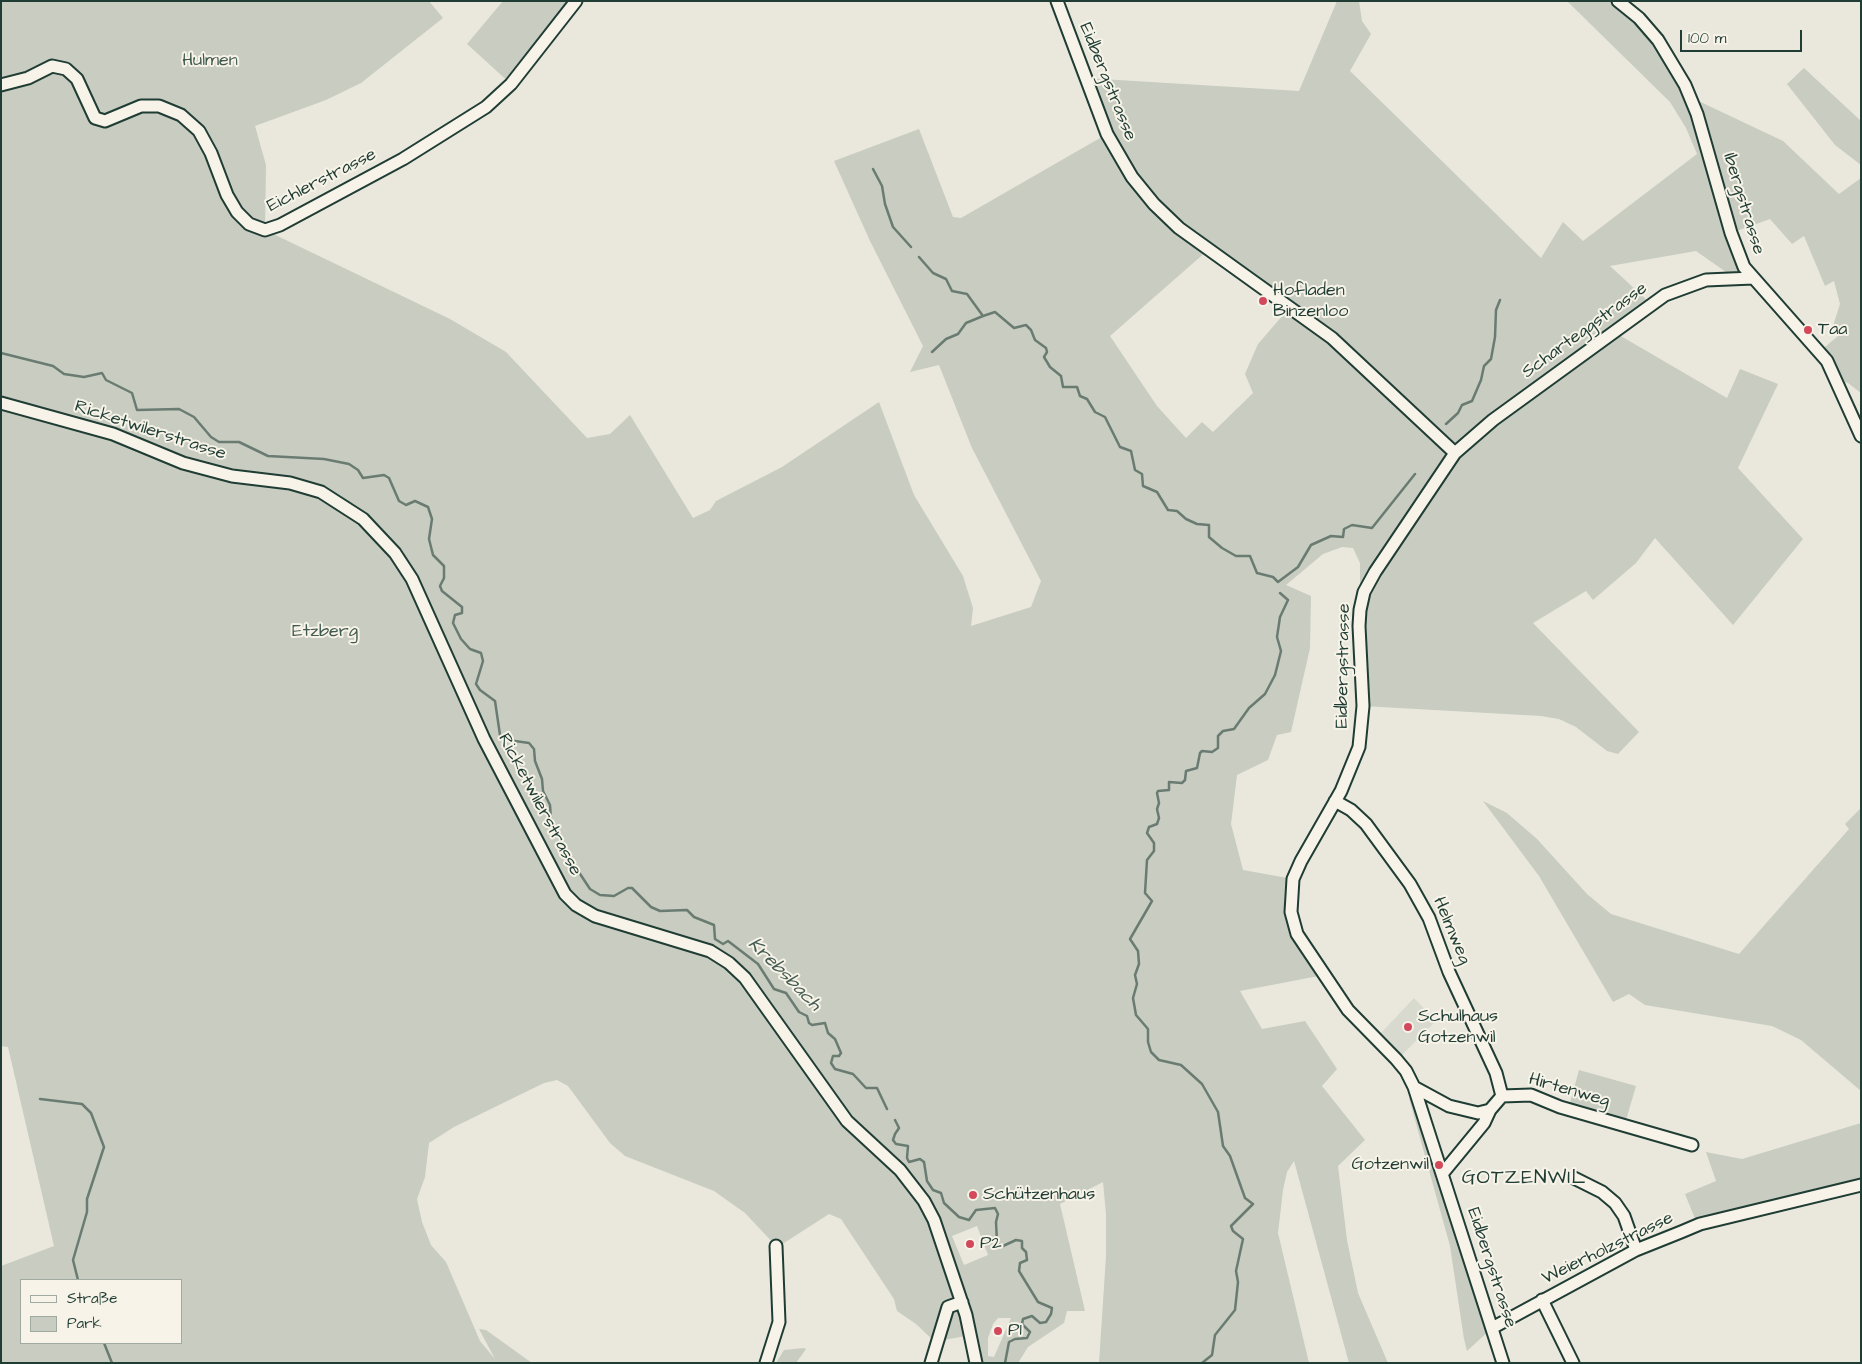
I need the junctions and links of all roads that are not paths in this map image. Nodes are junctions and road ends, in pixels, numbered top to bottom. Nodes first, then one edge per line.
1 (576, 1) edge
2 (1056, 1) edge
3 (1618, 1) edge
4 (1, 85) edge
5 (1753, 278) junction
6 (1, 403) edge
7 (1861, 436) edge
8 (1455, 453) junction
9 (1336, 800) junction
10 (1414, 1087) junction
11 (1502, 1096) junction
12 (1490, 1110) junction
13 (1692, 1145) dead end
14 (1442, 1174) junction
15 (1574, 1178) dead end
16 (1861, 1185) edge
17 (776, 1246) dead end
18 (1636, 1250) junction
19 (1542, 1300) junction
20 (962, 1302) junction
21 (1492, 1328) junction
22 (766, 1363) edge
23 (930, 1363) edge
24 (976, 1363) edge
25 (1504, 1363) edge
26 (1573, 1363) edge

1 - 4 street, Eichlerstrasse
2 - 8 street, Eidbergstrasse
3 - 5 street, Ibergstrasse
5 - 7 street, Ibergstrasse
5 - 8 street, Scharteggstrasse
6 - 20 street, Ricketwilerstrasse
8 - 9 street, Eidbergstrasse
9 - 10 street, Eidbergstrasse
9 - 11 street, Helmweg
10 - 12 street
10 - 14 street, Eidbergstrasse
11 - 12 street, Hirtenweg
11 - 13 street, Hirtenweg
12 - 14 street, Hirtenweg
14 - 21 street, Eidbergstrasse
15 - 18 street
16 - 18 street, Weierholzstrasse
17 - 22 street
18 - 19 street, Weierholzstrasse
19 - 21 street, Weierholzstrasse
19 - 26 street
20 - 23 street
20 - 24 street, Ricketwilerstrasse
21 - 25 street, Eidbergstrasse

